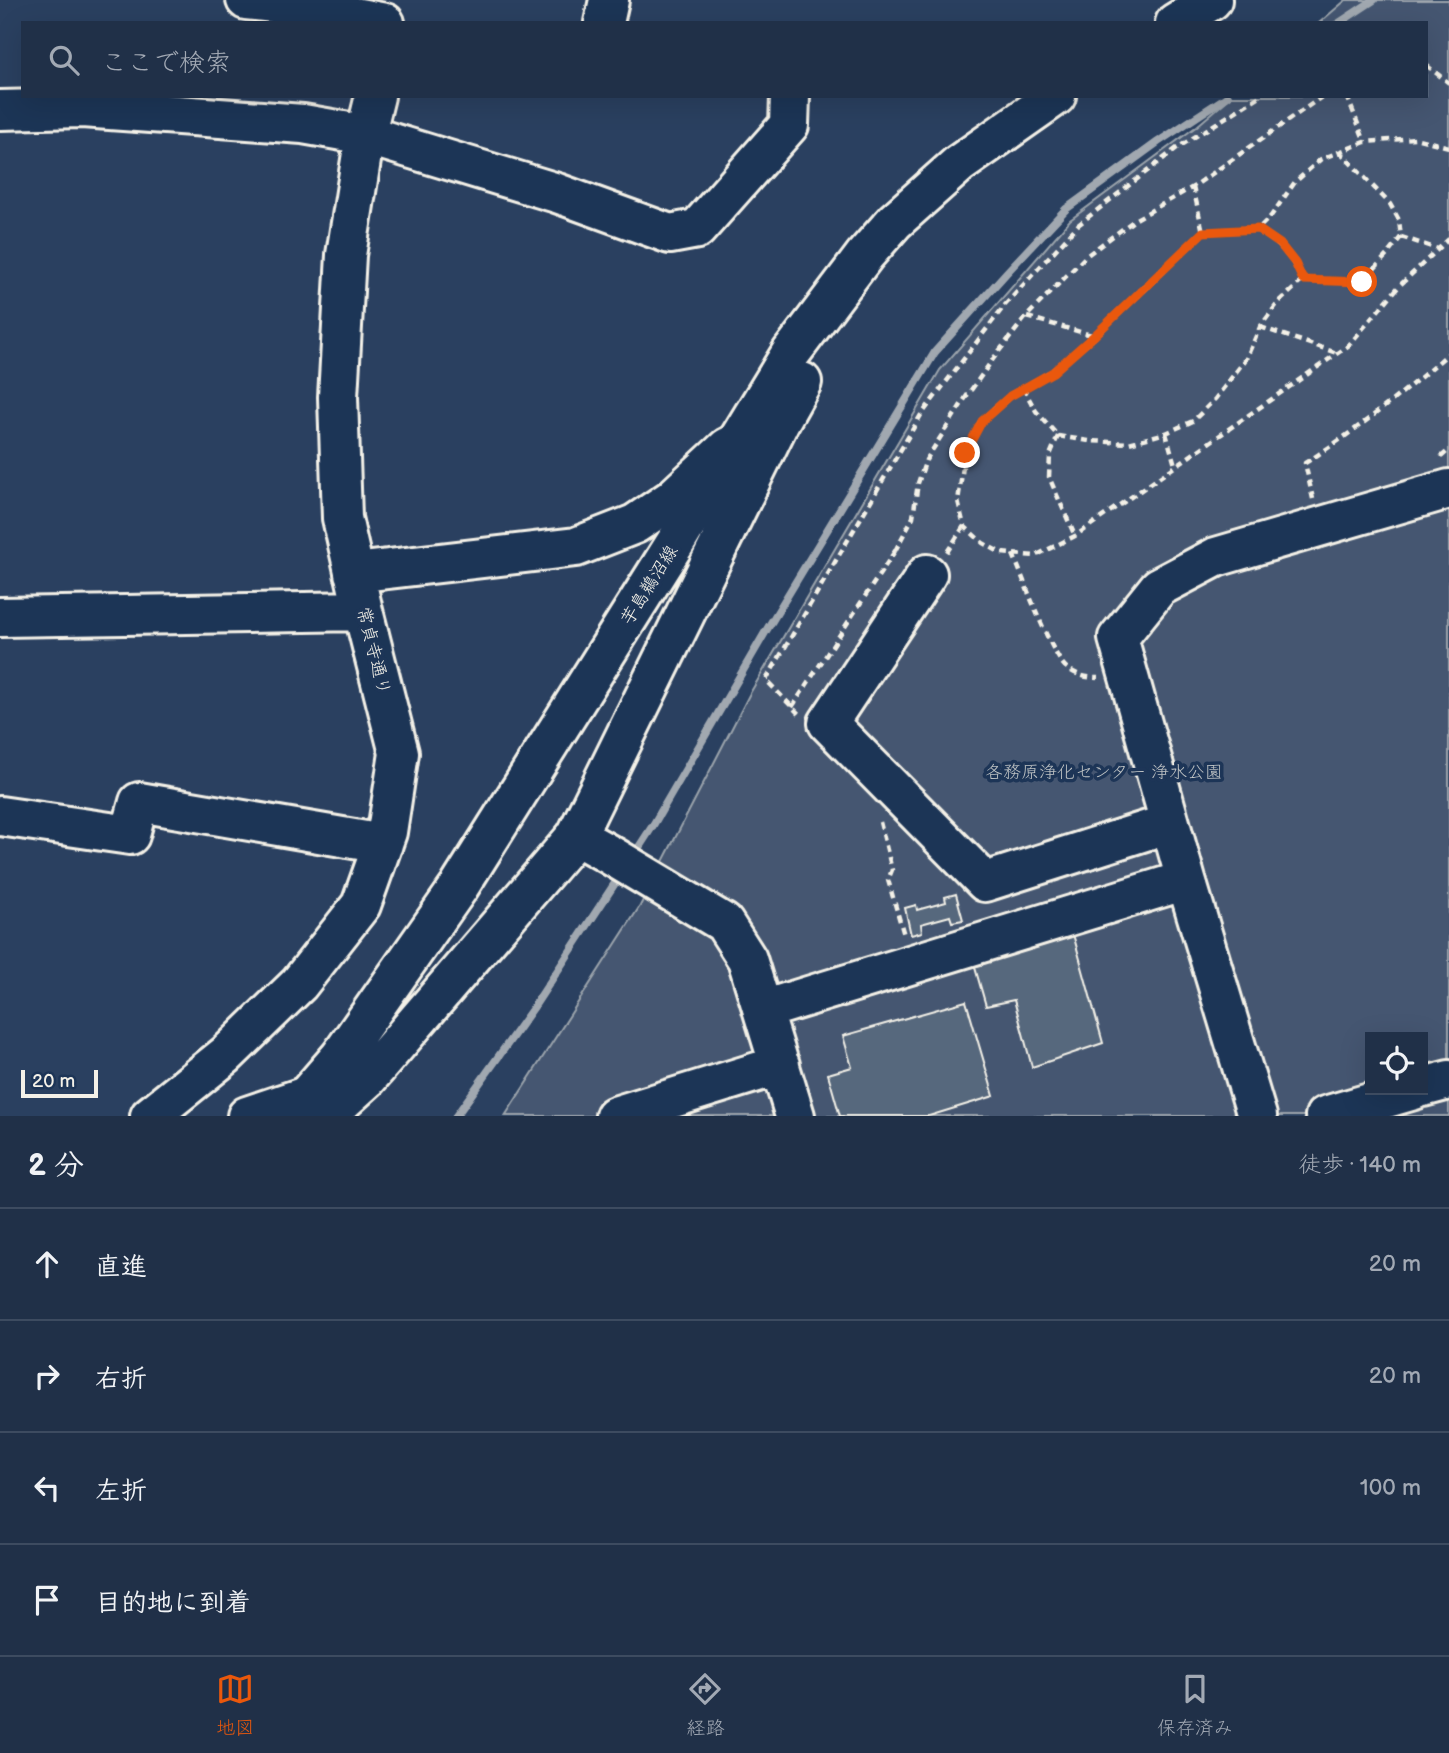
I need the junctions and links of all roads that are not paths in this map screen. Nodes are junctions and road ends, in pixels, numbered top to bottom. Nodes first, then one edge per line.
1 (246, 0) edge
2 (396, 0) edge
3 (609, 0) edge
4 (1212, 0) edge
5 (375, 21) edge
6 (392, 21) edge
7 (604, 21) edge
8 (1178, 21) edge
9 (375, 98) edge
10 (790, 98) edge
11 (1053, 98) edge
12 (0, 110) edge
13 (366, 135) junction
14 (865, 255) junction
15 (740, 437) junction
16 (1449, 489) edge
17 (354, 573) junction
18 (928, 574) dead end
19 (363, 611) junction
20 (0, 617) edge
21 (0, 816) edge
22 (1170, 823) junction
23 (576, 836) junction
24 (383, 844) junction
25 (1186, 880) junction
26 (763, 1010) junction
27 (780, 1065) junction
28 (1449, 1080) edge
29 (1428, 1086) edge
30 (1398, 1095) edge
31 (306, 1109) edge
32 (150, 1116) edge
33 (247, 1116) edge
34 (615, 1116) edge
35 (795, 1116) edge
36 (1257, 1116) edge
37 (1325, 1116) edge

1 - 5 street
2 - 6 street
3 - 7 street
4 - 8 street
9 - 13 street, 常貞寺通り
10 - 13 street
11 - 14 street, 芋島鵜沼線
12 - 13 street
13 - 17 street, 常貞寺通り
14 - 15 street, 芋島鵜沼線
14 - 23 street
15 - 17 street
15 - 31 street, 芋島鵜沼線
16 - 22 street
17 - 19 street, 常貞寺通り
18 - 22 street
19 - 20 street
19 - 24 street, 常貞寺通り
21 - 24 street
22 - 25 street
23 - 26 street
23 - 31 street
24 - 32 street, 常貞寺通り
25 - 26 street
25 - 36 street
26 - 27 street
27 - 34 street
27 - 35 street
28 - 29 street
30 - 37 street
31 - 33 street

